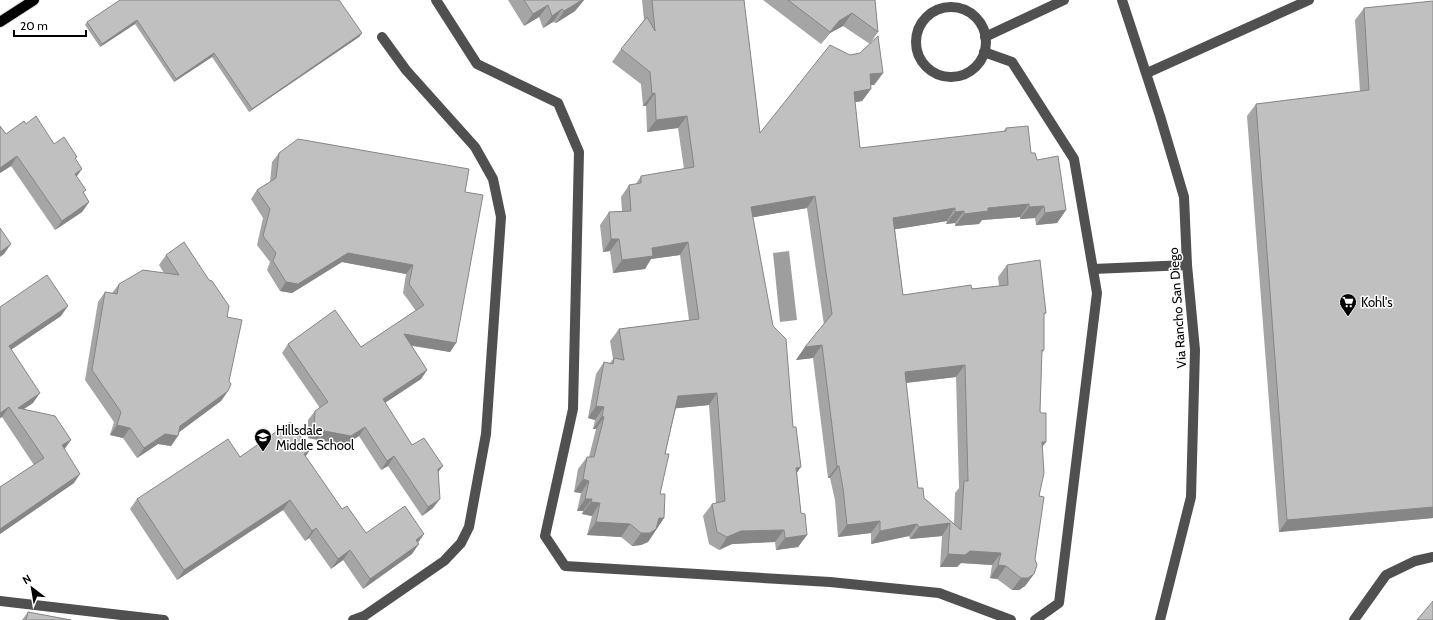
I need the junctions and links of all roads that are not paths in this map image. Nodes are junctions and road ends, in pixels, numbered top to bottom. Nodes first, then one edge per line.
1 (34, 0) edge
2 (436, 0) edge
3 (1064, 0) edge
4 (1122, 0) edge
5 (1309, 0) edge
6 (0, 22) edge
7 (382, 37) dead end
8 (985, 37) junction
9 (984, 52) junction
10 (1147, 73) junction
11 (1187, 265) junction
12 (1093, 269) junction
13 (1433, 557) edge
14 (0, 601) edge
15 (164, 620) edge
16 (353, 620) edge
17 (1011, 620) edge
18 (1035, 620) edge
19 (1160, 620) edge
20 (1354, 620) edge

1 - 6 main road
2 - 17 street
3 - 8 street
4 - 10 street, Via Rancho San Diego
5 - 10 street
7 - 16 street
8 - 9 street
8 - 9 street
9 - 12 street
10 - 11 street, Via Rancho San Diego
11 - 12 street
11 - 19 street, Via Rancho San Diego
12 - 18 street
13 - 20 street
14 - 15 street

